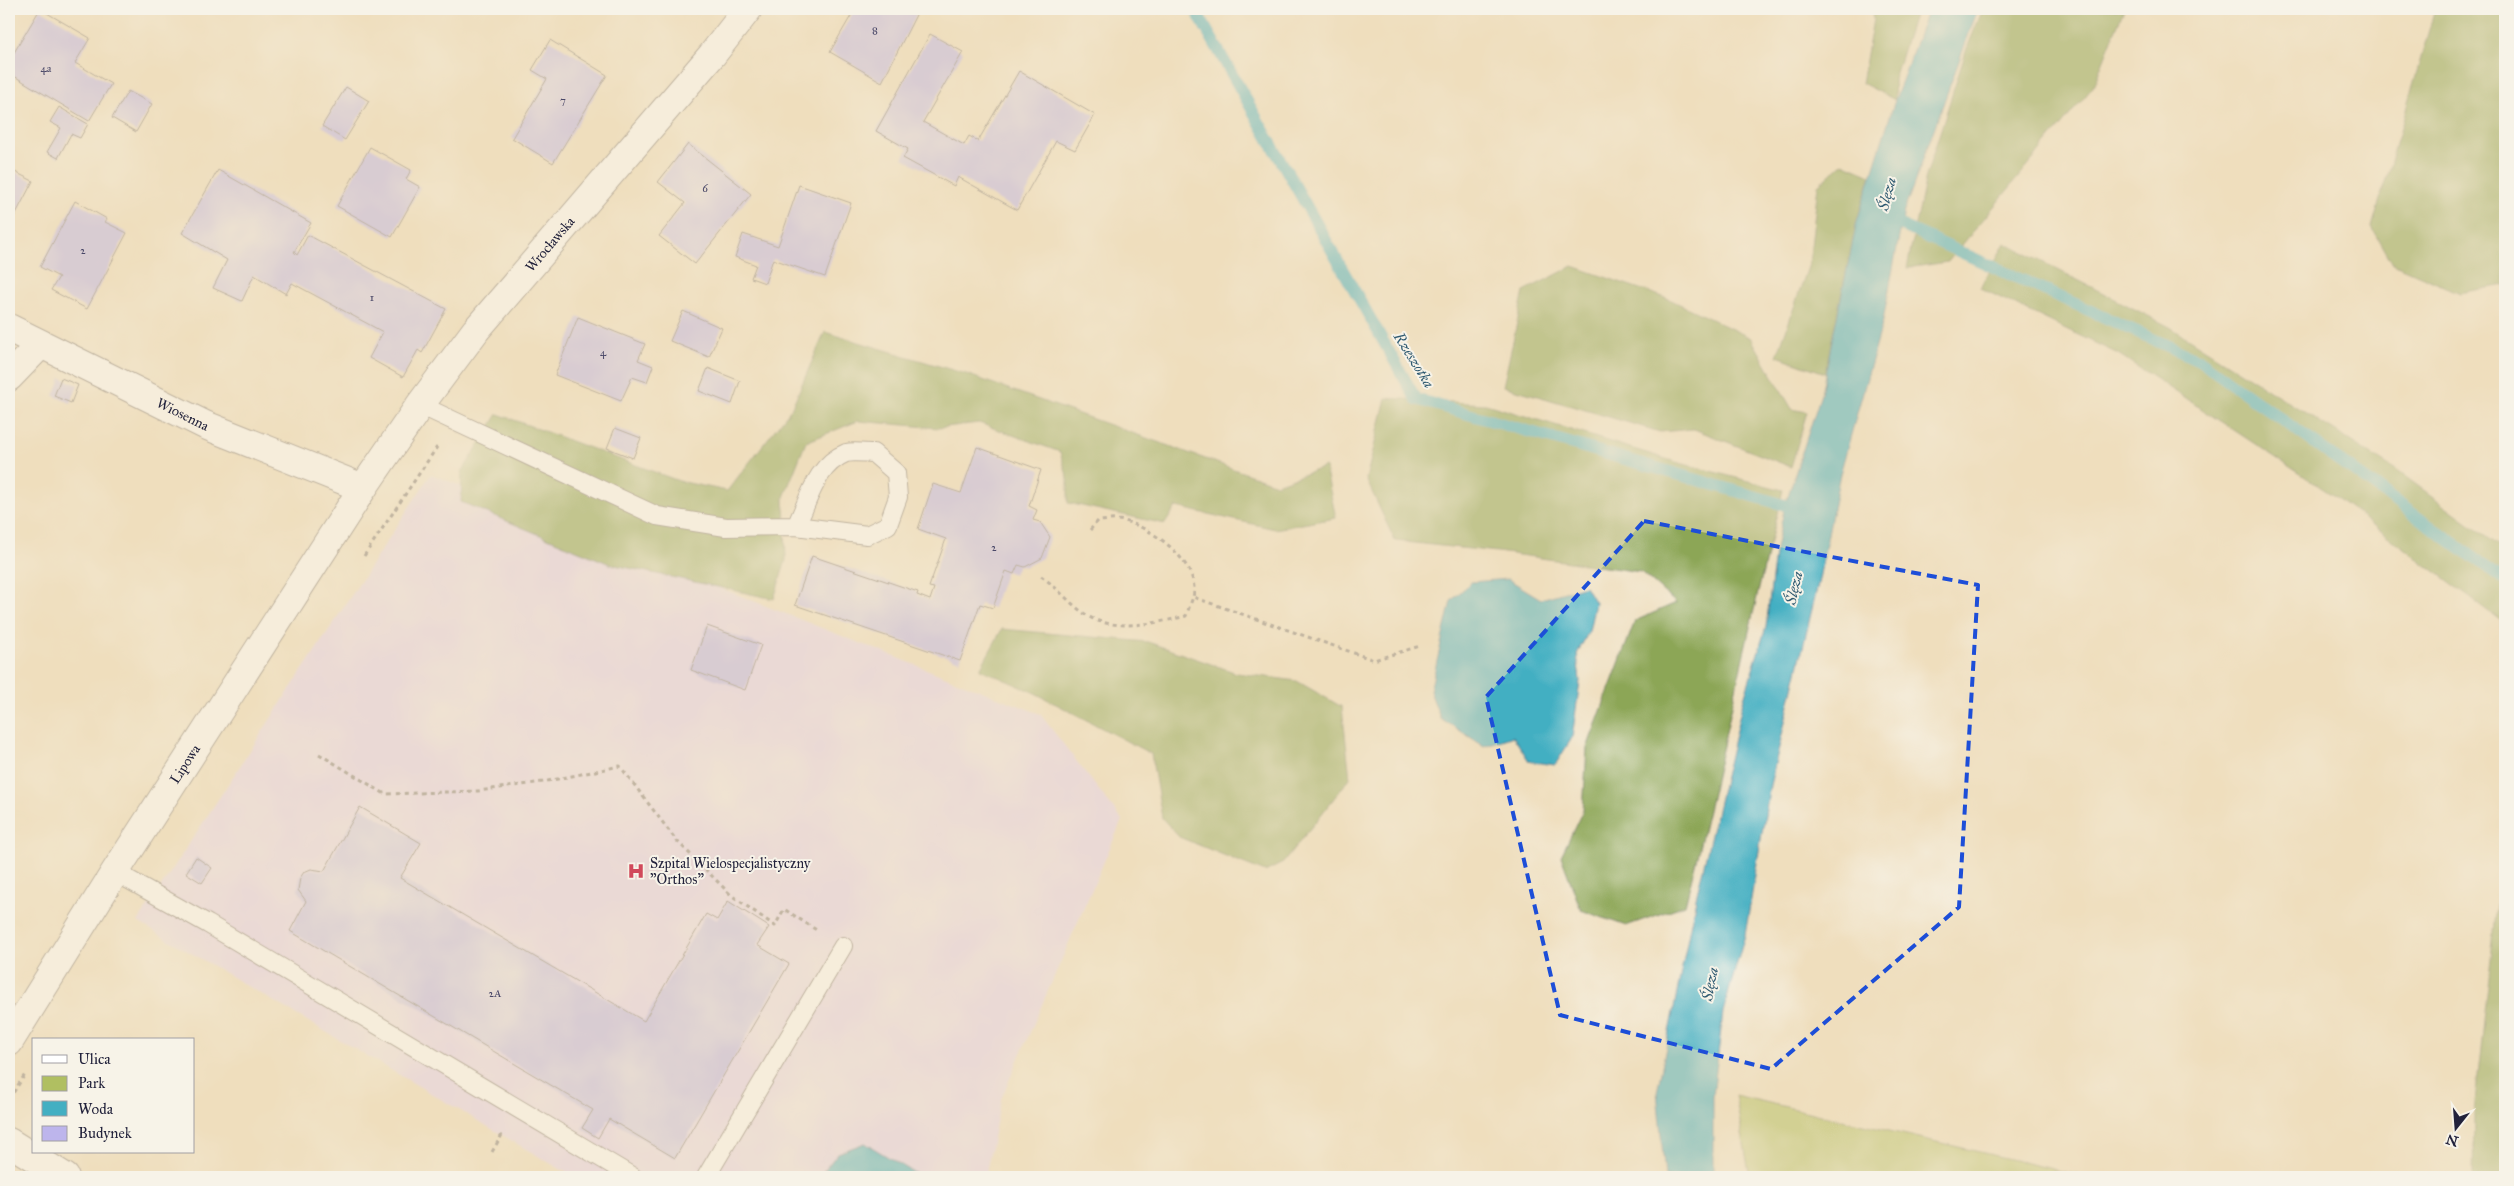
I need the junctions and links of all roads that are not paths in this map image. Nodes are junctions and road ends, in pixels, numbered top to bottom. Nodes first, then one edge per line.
1 (748, 9) edge
2 (9, 328) edge
3 (40, 345) junction
4 (9, 377) edge
5 (420, 405) junction
6 (363, 488) junction
7 (796, 526) junction
8 (115, 872) junction
9 (843, 946) road end
10 (9, 1042) edge
11 (9, 1142) edge
12 (65, 1177) edge
13 (633, 1177) edge
14 (706, 1177) edge

1 - 5 street, Wrocławska
2 - 3 street, Wiosenna
3 - 4 street
3 - 6 street, Wiosenna
5 - 6 street, Wrocławska
5 - 7 lane
6 - 8 street, Lipowa
7 - 7 lane
8 - 10 street, Lipowa
8 - 13 lane
9 - 14 lane
11 - 12 street

